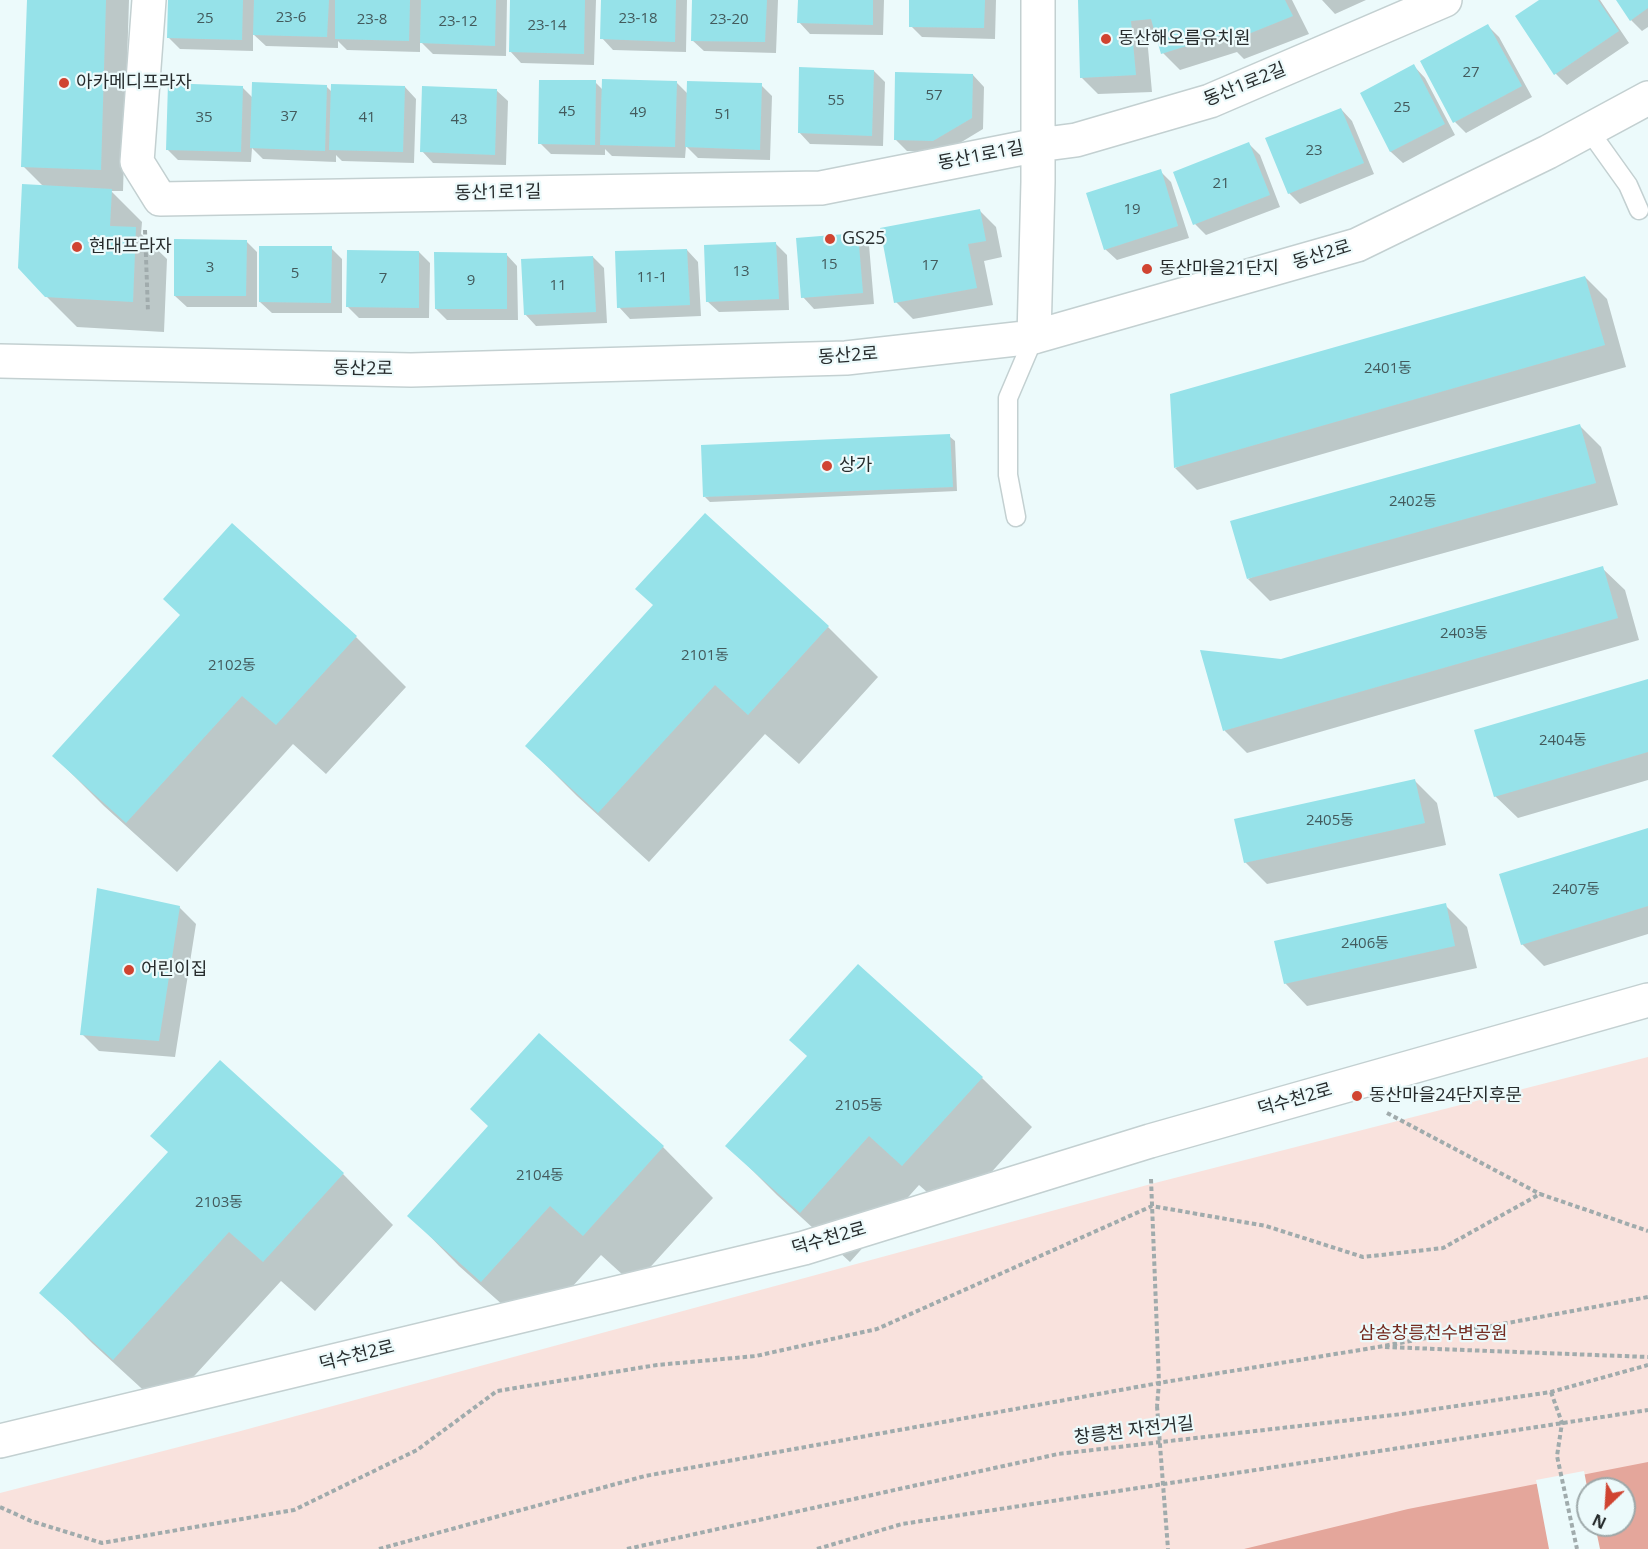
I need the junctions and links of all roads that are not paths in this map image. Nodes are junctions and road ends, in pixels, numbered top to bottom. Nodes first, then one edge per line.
1 (149, 0) edge
2 (1038, 0) edge
3 (1445, 0) edge
4 (1648, 98) edge
5 (1588, 129) junction
6 (1038, 144) junction
7 (1639, 210) dead end
8 (1034, 337) junction
9 (0, 360) edge
10 (1016, 517) dead end
11 (1648, 1000) edge
12 (0, 1441) edge

1 - 6 street, 동산1로1길
2 - 6 street
3 - 6 street, 동산1로2길
4 - 5 street, 동산2로
5 - 7 lane
5 - 8 street, 동산2로
6 - 8 street
8 - 9 street, 동산2로
8 - 10 lane
11 - 12 street, 덕수천2로

